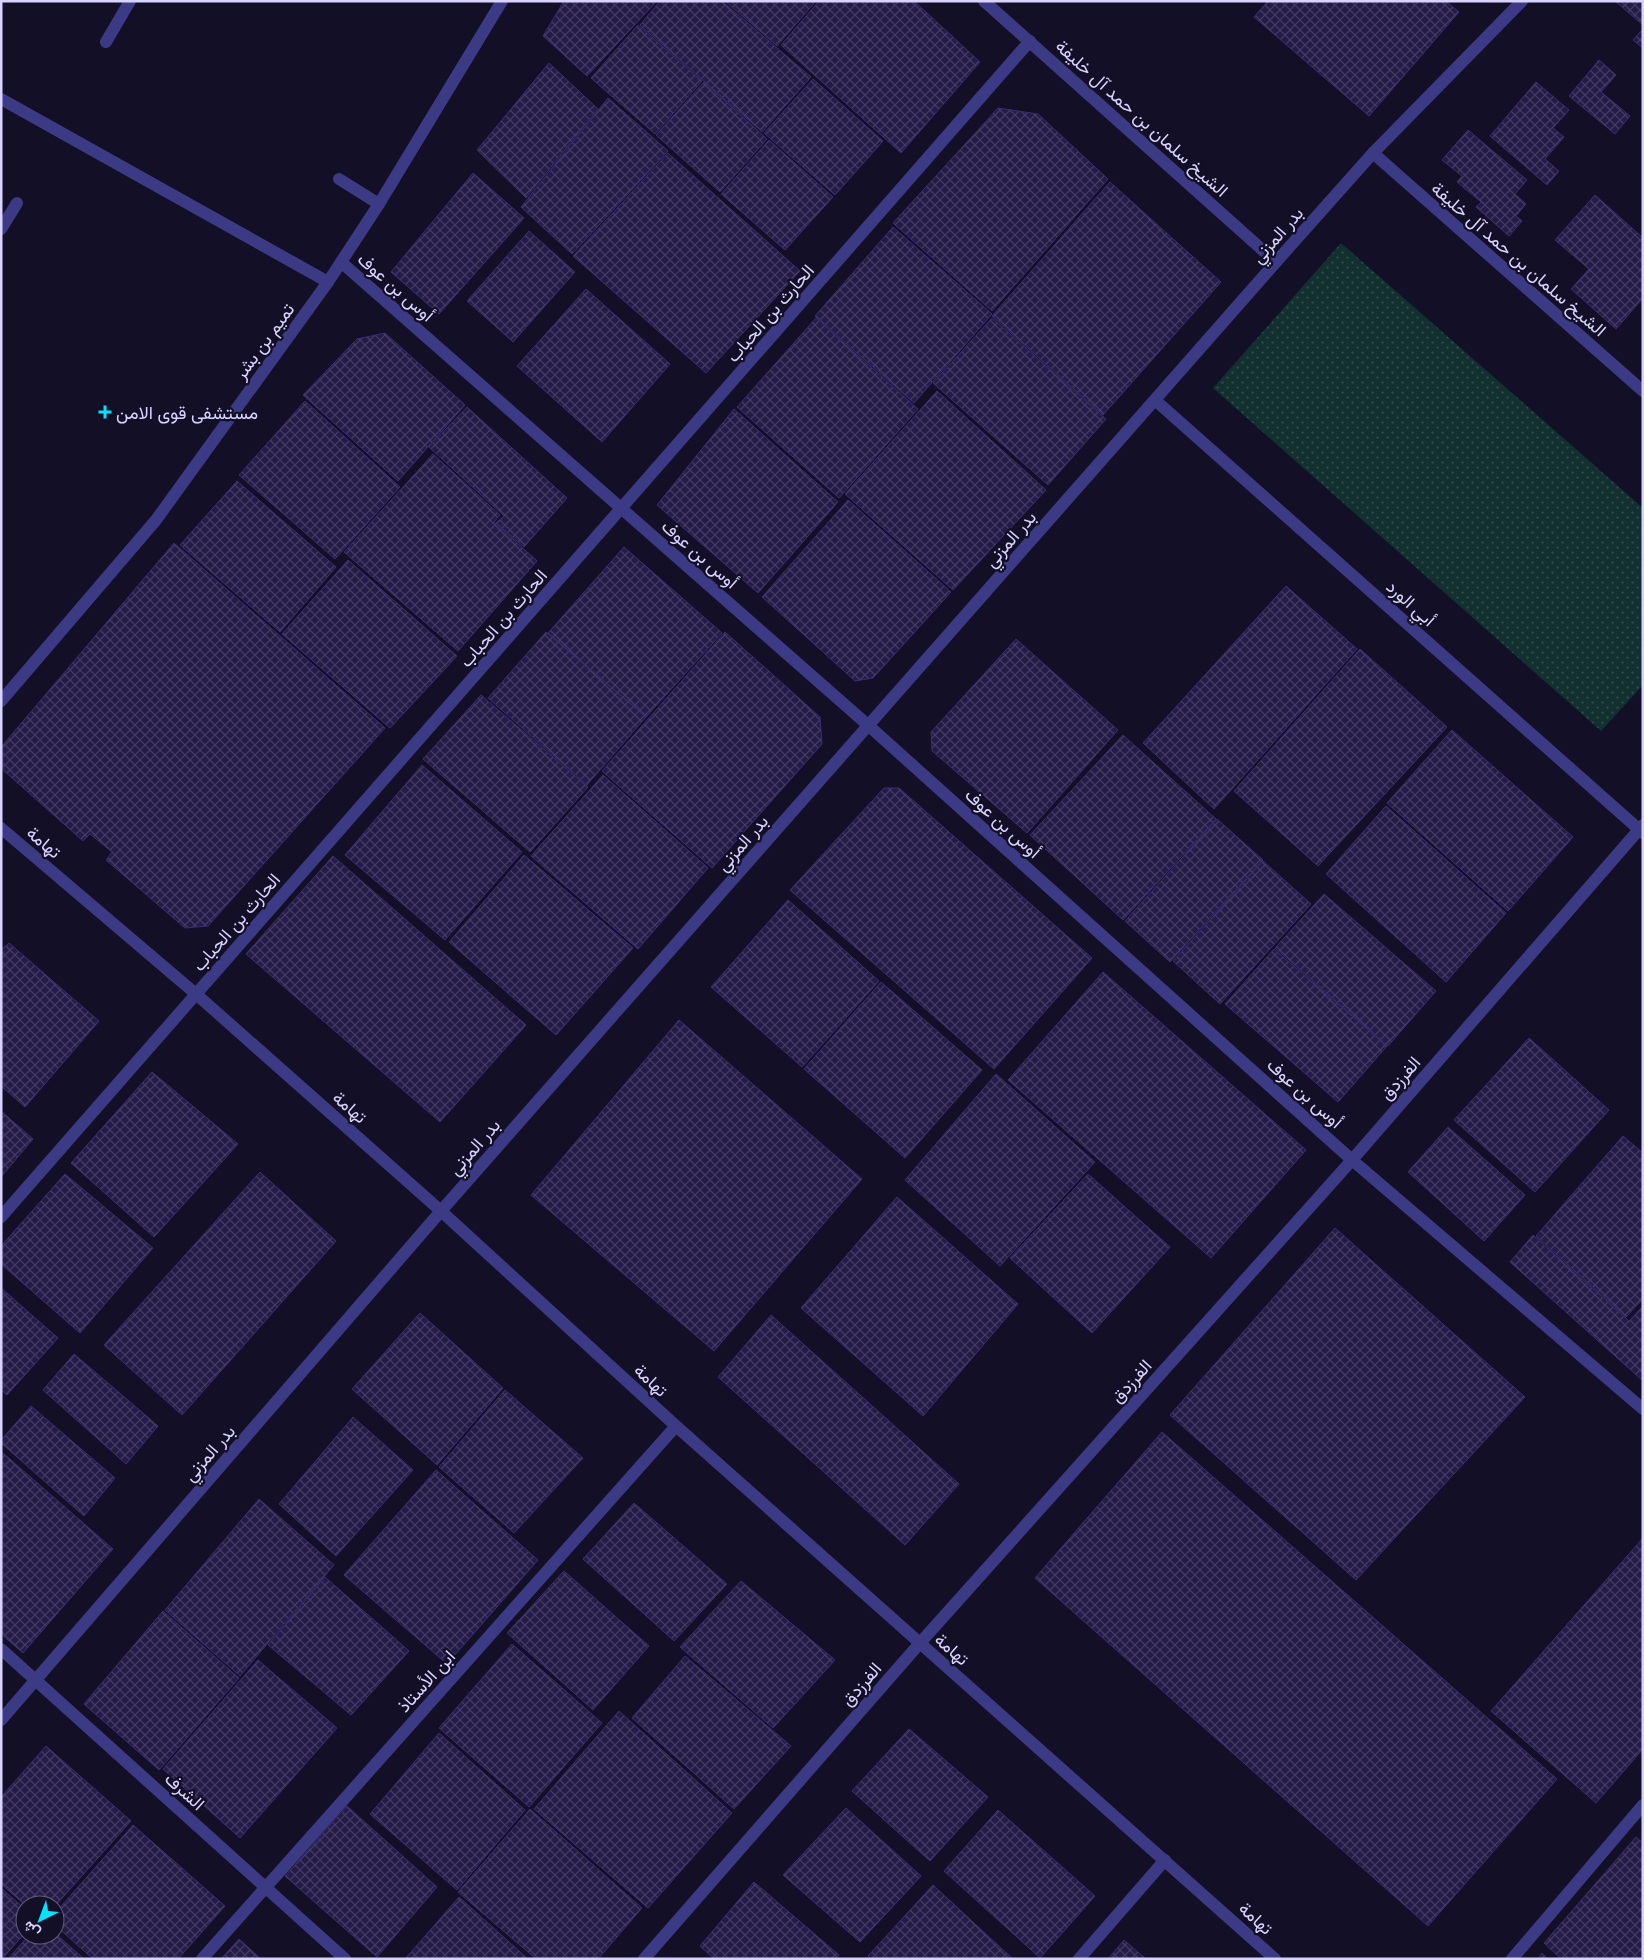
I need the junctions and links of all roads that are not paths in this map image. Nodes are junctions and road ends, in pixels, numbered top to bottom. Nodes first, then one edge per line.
1 (130, 1) edge
2 (502, 1) edge
3 (984, 1) edge
4 (1522, 1) edge
5 (1030, 41) junction
6 (106, 42) dead end
7 (1, 100) edge
8 (1372, 153) junction
9 (339, 179) dead end
10 (17, 203) dead end
11 (379, 204) junction
12 (1, 229) edge
13 (341, 262) junction
14 (1276, 262) junction
15 (328, 282) junction
16 (1643, 391) edge
17 (1155, 400) junction
18 (622, 508) junction
19 (1, 701) edge
20 (869, 726) junction
21 (1, 828) edge
22 (1642, 829) edge
23 (196, 994) junction
24 (1352, 1160) junction
25 (441, 1211) junction
26 (1, 1217) edge
27 (1643, 1409) edge
28 (676, 1426) junction
29 (920, 1643) junction
30 (1, 1649) edge
31 (37, 1680) junction
32 (1, 1720) edge
33 (1643, 1805) edge
34 (1165, 1860) junction
35 (266, 1887) junction
36 (202, 1959) edge
37 (345, 1959) edge
38 (644, 1959) edge
39 (1080, 1959) edge
40 (1275, 1959) edge
41 (1512, 1959) edge

1 - 6 street
2 - 11 street, تميم بن بشر
3 - 5 street, الشيخ سلمان بن حمد آل خليفة
4 - 8 street, بدر المزني
5 - 14 street, الشيخ سلمان بن حمد آل خليفة
5 - 18 street, الحارث بن الحباب
7 - 15 street
8 - 14 street, بدر المزني
8 - 16 street, الشيخ سلمان بن حمد آل خليفة
9 - 11 street
10 - 12 street
11 - 13 street, تميم بن بشر
13 - 15 street, تميم بن بشر
13 - 18 street, أوس بن عوف
14 - 17 street, بدر المزني
15 - 19 street, تميم بن بشر
17 - 20 street, بدر المزني
17 - 22 street, أبي الورد
18 - 20 street, أوس بن عوف
18 - 23 street, الحارث بن الحباب
20 - 24 street, أوس بن عوف
20 - 25 street, بدر المزني
21 - 23 street, تهامة
22 - 24 street, الفرزدق
23 - 25 street, تهامة
23 - 26 street, الحارث بن الحباب
24 - 27 street, أوس بن عوف
24 - 29 street, الفرزدق
25 - 28 street, تهامة
25 - 31 street, بدر المزني
28 - 29 street, تهامة
28 - 35 street, ابن الأستاذ
29 - 34 street, تهامة
29 - 38 street, الفرزدق
30 - 31 street, الشرف
31 - 32 street, بدر المزني
31 - 35 street, الشرف
33 - 41 street
34 - 39 street
34 - 40 street, تهامة
35 - 36 street, ابن الأستاذ
35 - 37 street, الشرف

